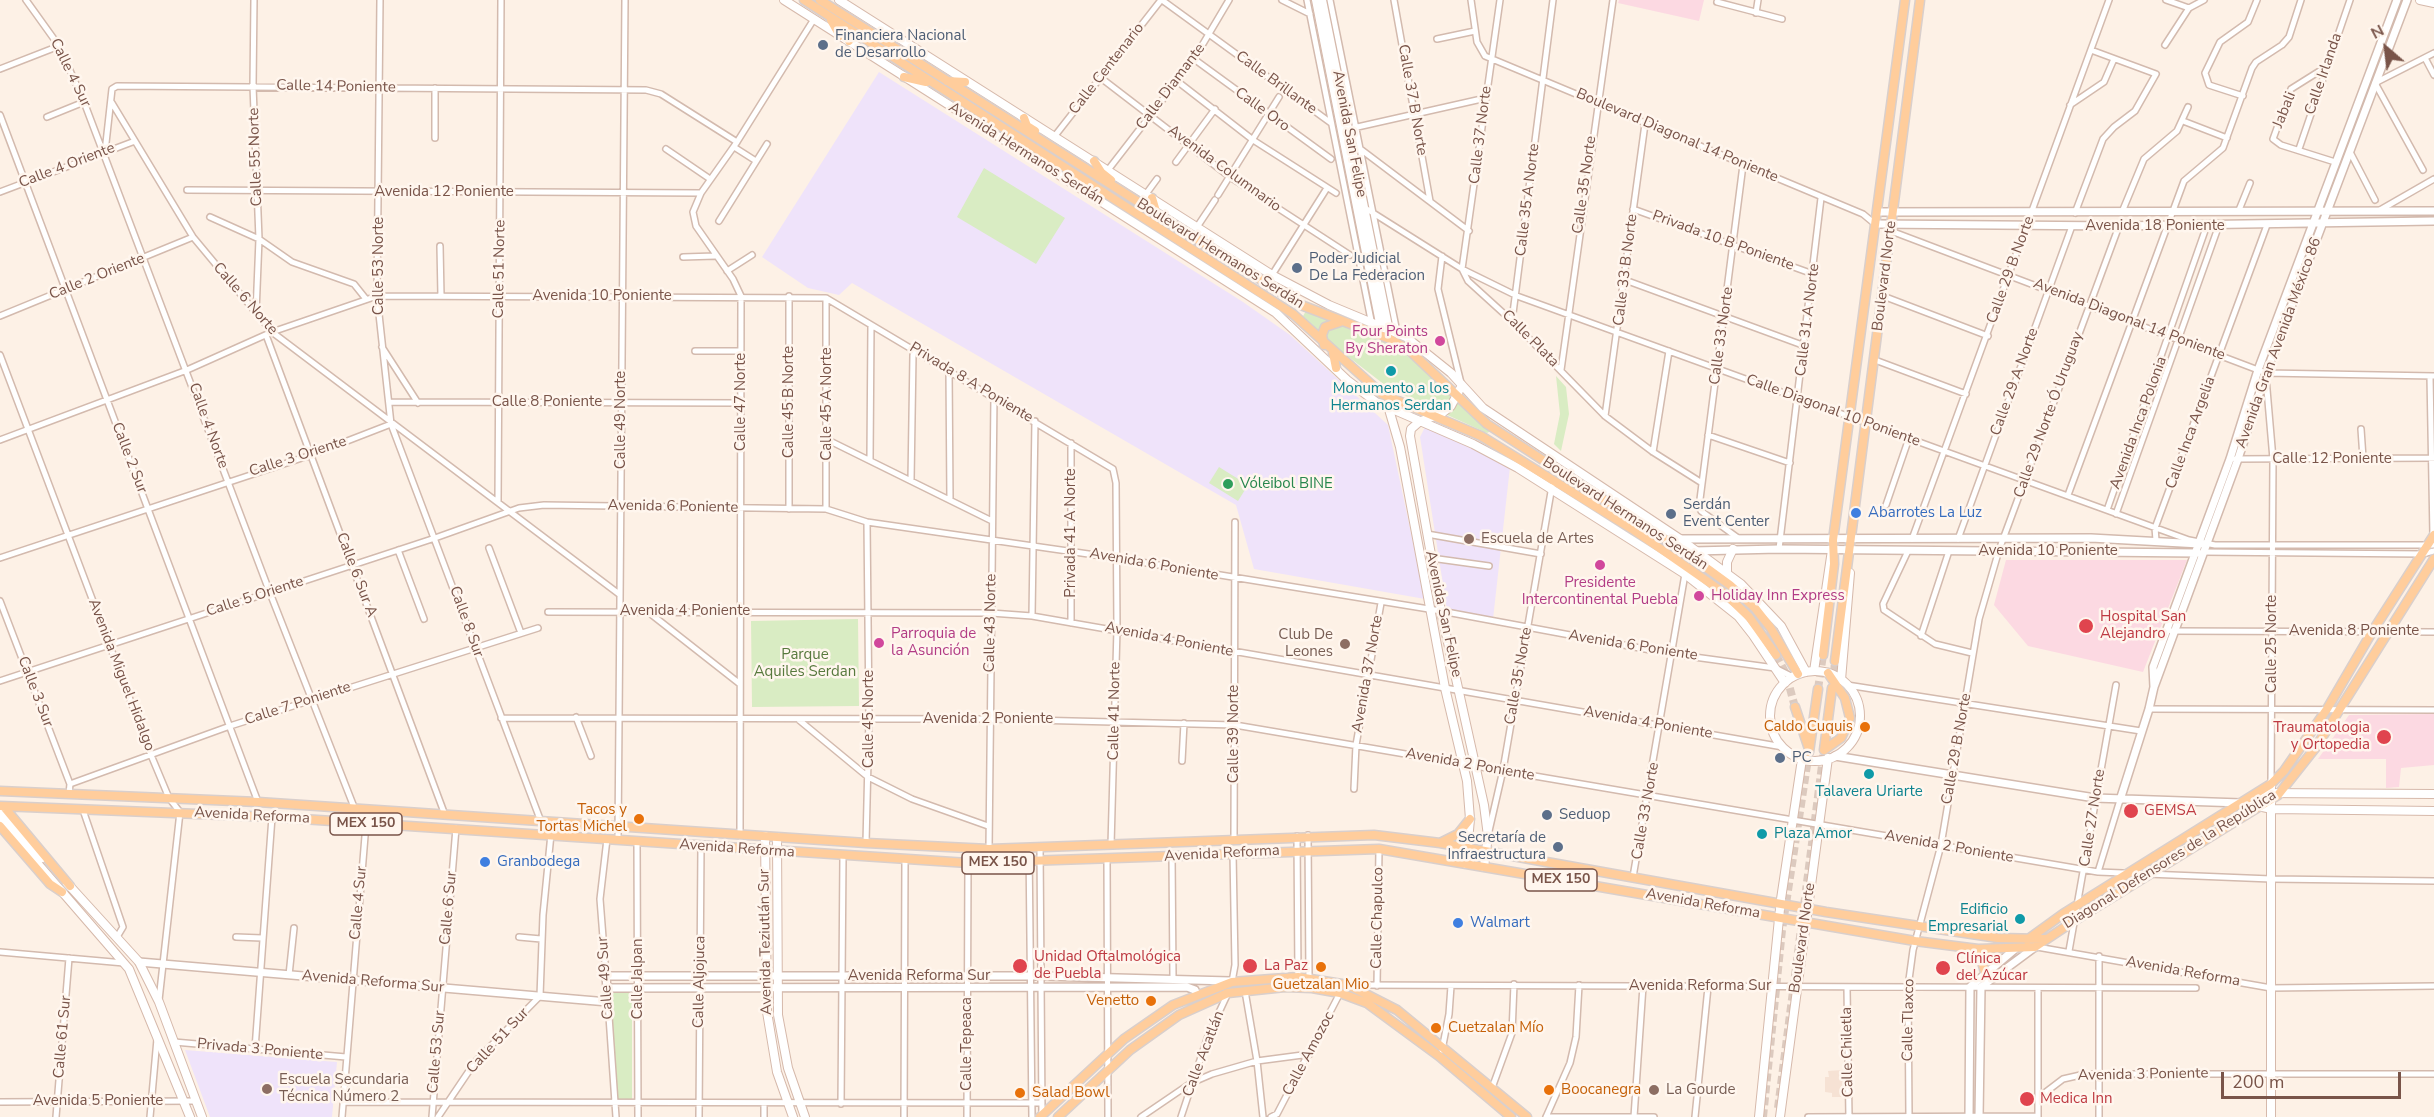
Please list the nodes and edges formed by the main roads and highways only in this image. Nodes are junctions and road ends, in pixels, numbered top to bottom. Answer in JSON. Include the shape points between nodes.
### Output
{"nodes":[{"id":1,"x":784,"y":0,"type":"edge"},
{"id":2,"x":804,"y":0,"type":"edge"},
{"id":3,"x":820,"y":0,"type":"edge"},
{"id":4,"x":1316,"y":0,"type":"edge"},
{"id":5,"x":1322,"y":0,"type":"edge"},
{"id":6,"x":1905,"y":0,"type":"edge"},
{"id":7,"x":1920,"y":0,"type":"edge"},
{"id":8,"x":2420,"y":0,"type":"edge"},
{"id":9,"x":835,"y":2,"type":"edge"},
{"id":10,"x":2434,"y":3,"type":"edge"},
{"id":11,"x":830,"y":16,"type":"junction"},
{"id":12,"x":840,"y":23,"type":"junction"},
{"id":13,"x":840,"y":36,"type":"junction"},
{"id":14,"x":849,"y":41,"type":"junction"},
{"id":15,"x":904,"y":76,"type":"junction"},
{"id":16,"x":946,"y":80,"type":"junction"},
{"id":17,"x":965,"y":82,"type":"junction"},
{"id":18,"x":934,"y":84,"type":"junction"},
{"id":19,"x":1024,"y":118,"type":"junction"},
{"id":20,"x":1348,"y":129,"type":"junction"},
{"id":21,"x":1051,"y":148,"type":"junction"},
{"id":22,"x":1094,"y":161,"type":"junction"},
{"id":23,"x":1118,"y":190,"type":"junction"},
{"id":24,"x":1149,"y":196,"type":"junction"},
{"id":25,"x":1156,"y":215,"type":"junction"},
{"id":26,"x":1343,"y":322,"type":"junction"},
{"id":27,"x":1381,"y":331,"type":"junction"},
{"id":28,"x":1324,"y":345,"type":"junction"},
{"id":29,"x":1333,"y":353,"type":"junction"},
{"id":30,"x":1336,"y":368,"type":"junction"},
{"id":31,"x":1461,"y":385,"type":"junction"},
{"id":32,"x":1382,"y":394,"type":"junction"},
{"id":33,"x":1458,"y":395,"type":"junction"},
{"id":34,"x":1390,"y":409,"type":"junction"},
{"id":35,"x":1434,"y":416,"type":"junction"},
{"id":36,"x":1419,"y":422,"type":"junction"},
{"id":37,"x":1522,"y":461,"type":"junction"},
{"id":38,"x":1539,"y":472,"type":"junction"},
{"id":39,"x":1527,"y":473,"type":"junction"},
{"id":40,"x":1417,"y":479,"type":"junction"},
{"id":41,"x":1406,"y":481,"type":"junction"},
{"id":42,"x":1553,"y":484,"type":"junction"},
{"id":43,"x":2431,"y":545,"type":"edge"},
{"id":44,"x":1732,"y":549,"type":"road end"},
{"id":45,"x":1832,"y":550,"type":"junction"},
{"id":46,"x":1850,"y":551,"type":"junction"},
{"id":47,"x":2434,"y":559,"type":"edge"},
{"id":48,"x":1672,"y":565,"type":"joint"},
{"id":49,"x":1686,"y":568,"type":"junction"},
{"id":50,"x":1727,"y":573,"type":"junction"},
{"id":51,"x":1776,"y":655,"type":"tunnel mouth"},
{"id":52,"x":1823,"y":655,"type":"tunnel mouth"},
{"id":53,"x":1835,"y":662,"type":"tunnel mouth"},
{"id":54,"x":1828,"y":673,"type":"junction"},
{"id":55,"x":1803,"y":674,"type":"junction"},
{"id":56,"x":1844,"y":682,"type":"junction"},
{"id":57,"x":1785,"y":683,"type":"junction"},
{"id":58,"x":1832,"y":688,"type":"tunnel mouth"},
{"id":59,"x":1818,"y":689,"type":"tunnel mouth"},
{"id":60,"x":1795,"y":706,"type":"tunnel mouth"},
{"id":61,"x":1832,"y":757,"type":"junction"},
{"id":62,"x":1802,"y":759,"type":"junction"},
{"id":63,"x":2271,"y":784,"type":"junction"},
{"id":64,"x":0,"y":791,"type":"edge"},
{"id":65,"x":2259,"y":793,"type":"junction"},
{"id":66,"x":2434,"y":794,"type":"edge"},
{"id":67,"x":2274,"y":796,"type":"junction"},
{"id":68,"x":2243,"y":803,"type":"junction"},
{"id":69,"x":2259,"y":807,"type":"junction"},
{"id":70,"x":1,"y":808,"type":"edge"},
{"id":71,"x":2272,"y":809,"type":"junction"},
{"id":72,"x":2434,"y":811,"type":"edge"},
{"id":73,"x":1470,"y":819,"type":"junction"},
{"id":74,"x":0,"y":820,"type":"edge"},
{"id":75,"x":0,"y":826,"type":"edge"},
{"id":76,"x":765,"y":836,"type":"junction"},
{"id":77,"x":777,"y":837,"type":"junction"},
{"id":78,"x":1440,"y":843,"type":"junction"},
{"id":79,"x":1467,"y":849,"type":"junction"},
{"id":80,"x":765,"y":851,"type":"junction"},
{"id":81,"x":777,"y":852,"type":"junction"},
{"id":82,"x":1486,"y":852,"type":"junction"},
{"id":83,"x":1466,"y":864,"type":"junction"},
{"id":84,"x":1484,"y":867,"type":"junction"},
{"id":85,"x":1587,"y":869,"type":"junction"},
{"id":86,"x":48,"y":870,"type":"junction"},
{"id":87,"x":1584,"y":884,"type":"junction"},
{"id":88,"x":70,"y":886,"type":"junction"},
{"id":89,"x":62,"y":892,"type":"junction"},
{"id":90,"x":1781,"y":905,"type":"junction"},
{"id":91,"x":1807,"y":909,"type":"junction"},
{"id":92,"x":1779,"y":917,"type":"junction"},
{"id":93,"x":1805,"y":921,"type":"junction"},
{"id":94,"x":2028,"y":939,"type":"junction"},
{"id":95,"x":2045,"y":939,"type":"junction"},
{"id":96,"x":2035,"y":947,"type":"joint"},
{"id":97,"x":1978,"y":949,"type":"junction"},
{"id":98,"x":2015,"y":949,"type":"junction"},
{"id":99,"x":1986,"y":972,"type":"road end"},
{"id":100,"x":1441,"y":1052,"type":"junction"},
{"id":101,"x":1041,"y":1116,"type":"edge"},
{"id":102,"x":190,"y":1117,"type":"edge"},
{"id":103,"x":202,"y":1117,"type":"edge"},
{"id":104,"x":793,"y":1117,"type":"edge"},
{"id":105,"x":806,"y":1117,"type":"edge"},
{"id":106,"x":1058,"y":1117,"type":"edge"},
{"id":107,"x":1511,"y":1117,"type":"edge"},
{"id":108,"x":1527,"y":1117,"type":"edge"},
{"id":109,"x":1759,"y":1117,"type":"edge"},
{"id":110,"x":1779,"y":1117,"type":"edge"},
{"id":111,"x":2271,"y":1117,"type":"edge"}],
"edges":[{"from":1,"to":13,"type":"main road","name":"Avenida Hermanos Serdán"},
{"from":2,"to":11,"type":"main road","name":"Boulevard Hermanos Serdán"},
{"from":3,"to":9,"type":"main road","name":"Boulevard Hermanos Serdán"},
{"from":4,"to":20,"type":"main road","name":"Avenida San Felipe"},
{"from":5,"to":20,"type":"main road","name":"Avenida San Felipe"},
{"from":6,"to":45,"type":"main road","name":"Boulevard Norte"},
{"from":7,"to":46,"type":"main road","name":"Boulevard Norte"},
{"from":8,"to":10,"type":"main road"},
{"from":9,"to":16,"type":"main road","name":"Boulevard Hermanos Serdán"},
{"from":9,"to":17,"type":"main road","name":"Avenida Hermanos Serdán"},
{"from":11,"to":12,"type":"main road","name":"Boulevard Hermanos Serdán"},
{"from":11,"to":13,"type":"main road"},
{"from":12,"to":14,"type":"main road"},
{"from":12,"to":18,"type":"main road","name":"Boulevard Hermanos Serdán"},
{"from":13,"to":14,"type":"main road","name":"Avenida Hermanos Serdán"},
{"from":14,"to":15,"type":"main road","name":"Avenida Hermanos Serdán"},
{"from":15,"to":18,"type":"main road"},
{"from":15,"to":30,"type":"main road","name":"Avenida Hermanos Serdán","via":[[1276,313]]},
{"from":16,"to":17,"type":"main road"},
{"from":16,"to":21,"type":"main road","name":"Boulevard Hermanos Serdán"},
{"from":17,"to":19,"type":"main road","name":"Avenida Hermanos Serdán"},
{"from":18,"to":28,"type":"main road","name":"Boulevard Hermanos Serdán","via":[[1293,314]]},
{"from":19,"to":21,"type":"main road","via":[[1027,126],[1047,140]]},
{"from":19,"to":22,"type":"main road","name":"Avenida Hermanos Serdán"},
{"from":20,"to":27,"type":"main road","name":"Avenida San Felipe","via":[[1364,207]]},
{"from":20,"to":27,"type":"main road","name":"Avenida San Felipe","via":[[1356,202]]},
{"from":21,"to":23,"type":"main road","name":"Boulevard Hermanos Serdán"},
{"from":22,"to":23,"type":"main road"},
{"from":22,"to":24,"type":"main road","name":"Avenida Hermanos Serdán"},
{"from":23,"to":25,"type":"main road","name":"Boulevard Hermanos Serdán"},
{"from":24,"to":25,"type":"main road"},
{"from":24,"to":27,"type":"main road","name":"Avenida Hermanos Serdán","via":[[1272,275]]},
{"from":25,"to":26,"type":"main road","name":"Boulevard Hermanos Serdán","via":[[1301,305]]},
{"from":26,"to":27,"type":"main road","name":"Boulevard Hermanos Serdán"},
{"from":26,"to":28,"type":"main road","via":[[1325,327]]},
{"from":27,"to":31,"type":"main road","name":"Avenida Hermanos Serdán","via":[[1397,332],[1441,363]]},
{"from":27,"to":33,"type":"main road","name":"Boulevard Hermanos Serdán","via":[[1409,350]]},
{"from":28,"to":29,"type":"main road","name":"Boulevard Hermanos Serdán"},
{"from":29,"to":30,"type":"main road"},
{"from":29,"to":32,"type":"main road","name":"Boulevard Hermanos Serdán"},
{"from":30,"to":34,"type":"main road","name":"Avenida Hermanos Serdán","via":[[1363,393]]},
{"from":31,"to":33,"type":"main road"},
{"from":31,"to":50,"type":"main road","name":"Avenida Hermanos Serdán","via":[[1483,408]]},
{"from":32,"to":34,"type":"main road","name":"Avenida San Felipe"},
{"from":32,"to":35,"type":"main road","name":"Boulevard Hermanos Serdán"},
{"from":33,"to":35,"type":"main road","via":[[1451,406]]},
{"from":33,"to":55,"type":"main road","name":"Boulevard Hermanos Serdán","via":[[1496,430],[1730,585],[1755,609]]},
{"from":34,"to":36,"type":"main road","name":"Avenida Hermanos Serdán"},
{"from":34,"to":41,"type":"main road","name":"Avenida San Felipe"},
{"from":35,"to":36,"type":"main road"},
{"from":35,"to":37,"type":"main road","name":"Boulevard Hermanos Serdán","via":[[1481,436]]},
{"from":36,"to":39,"type":"main road","name":"Avenida Hermanos Serdán","via":[[1473,444]]},
{"from":36,"to":40,"type":"main road","name":"Avenida San Felipe","via":[[1410,436]]},
{"from":37,"to":38,"type":"main road","name":"Boulevard Hermanos Serdán"},
{"from":37,"to":39,"type":"main road"},
{"from":38,"to":39,"type":"main road"},
{"from":38,"to":42,"type":"main road","name":"Boulevard Hermanos Serdán"},
{"from":39,"to":42,"type":"main road","name":"Avenida Hermanos Serdán"},
{"from":40,"to":41,"type":"main road"},
{"from":40,"to":82,"type":"main road","name":"Avenida San Felipe","via":[[1476,767],[1488,836]]},
{"from":41,"to":73,"type":"main road","name":"Avenida San Felipe","via":[[1463,764]]},
{"from":42,"to":48,"type":"main road","name":"Avenida Hermanos Serdán"},
{"from":42,"to":49,"type":"main road","name":"Boulevard Hermanos Serdán"},
{"from":43,"to":63,"type":"main road","name":"Diagonal Defensores de la República","via":[[2372,632],[2327,709]]},
{"from":44,"to":50,"type":"main road"},
{"from":45,"to":52,"type":"main road","name":"Boulevard Norte","via":[[1834,564]]},
{"from":45,"to":55,"type":"main road","name":"Boulevard Norte"},
{"from":46,"to":53,"type":"main road","name":"Boulevard Norte"},
{"from":46,"to":56,"type":"main road","name":"Boulevard Norte"},
{"from":47,"to":67,"type":"main road","name":"Diagonal Defensores de la República","via":[[2341,709],[2298,771]]},
{"from":48,"to":49,"type":"main road"},
{"from":49,"to":51,"type":"main road","name":"Boulevard Hermanos Serdán","via":[[1737,605]]},
{"from":49,"to":57,"type":"main road","via":[[1738,616]]},
{"from":50,"to":55,"type":"main road","name":"Avenida Hermanos Serdán","via":[[1767,609],[1793,647]]},
{"from":54,"to":55,"type":"main road"},
{"from":54,"to":56,"type":"main road"},
{"from":54,"to":58,"type":"main road","via":[[1845,698],[1850,718],[1841,738],[1824,750]]},
{"from":55,"to":57,"type":"main road"},
{"from":56,"to":61,"type":"main road","via":[[1855,696],[1859,724],[1850,742]]},
{"from":57,"to":62,"type":"main road","via":[[1777,692],[1770,715],[1773,732],[1783,747]]},
{"from":59,"to":60,"type":"main road","via":[[1810,751]]},
{"from":61,"to":62,"type":"main road"},
{"from":61,"to":91,"type":"main road","name":"Boulevard Norte"},
{"from":62,"to":90,"type":"main road","name":"Boulevard Norte"},
{"from":63,"to":65,"type":"main road","name":"Diagonal Defensores de la República"},
{"from":63,"to":67,"type":"main road","name":"Calle 25 Norte"},
{"from":64,"to":76,"type":"main road","name":"Avenida Reforma","number":"MEX 150","via":[[354,807]]},
{"from":65,"to":67,"type":"main road"},
{"from":65,"to":68,"type":"main road","name":"Diagonal Defensores de la República"},
{"from":66,"to":67,"type":"main road"},
{"from":67,"to":69,"type":"main road","name":"Diagonal Defensores de la República"},
{"from":67,"to":71,"type":"main road","name":"Calle 25 Norte"},
{"from":68,"to":69,"type":"main road"},
{"from":68,"to":94,"type":"main road","name":"Diagonal Defensores de la República"},
{"from":69,"to":71,"type":"main road"},
{"from":69,"to":95,"type":"main road","name":"Diagonal Defensores de la República"},
{"from":70,"to":80,"type":"main road","name":"Avenida Reforma","number":"MEX 150","via":[[272,817]]},
{"from":70,"to":86,"type":"main road"},
{"from":70,"to":88,"type":"main road"},
{"from":71,"to":72,"type":"main road"},
{"from":71,"to":111,"type":"main road","name":"Calle 25 Norte"},
{"from":73,"to":78,"type":"main road","via":[[1458,834]]},
{"from":73,"to":79,"type":"main road","name":"Avenida San Felipe"},
{"from":74,"to":86,"type":"main road"},
{"from":75,"to":89,"type":"main road","via":[[50,884]]},
{"from":76,"to":77,"type":"main road","name":"Avenida Reforma","number":"MEX 150"},
{"from":76,"to":80,"type":"main road","name":"Avenida Teziutlán Sur"},
{"from":77,"to":78,"type":"main road","name":"Avenida Reforma","number":"MEX 150","via":[[989,849],[1308,835],[1374,835]]},
{"from":77,"to":81,"type":"main road","name":"Avenida Teziutlán Sur"},
{"from":78,"to":79,"type":"main road","name":"Avenida Reforma","number":"MEX 150"},
{"from":79,"to":82,"type":"main road","name":"Avenida Reforma","number":"MEX 150"},
{"from":79,"to":83,"type":"main road","name":"Avenida San Felipe"},
{"from":80,"to":81,"type":"main road","name":"Avenida Reforma","number":"MEX 150"},
{"from":80,"to":104,"type":"main road","name":"Avenida Teziutlán Sur","via":[[765,988],[771,1045]]},
{"from":81,"to":83,"type":"main road","name":"Avenida Reforma","number":"MEX 150","via":[[968,863],[1379,849]]},
{"from":81,"to":105,"type":"main road","name":"Avenida Teziutlán Sur","via":[[776,988],[781,1040]]},
{"from":82,"to":84,"type":"main road","name":"Avenida San Felipe"},
{"from":82,"to":85,"type":"main road","name":"Avenida Reforma","number":"MEX 150"},
{"from":83,"to":84,"type":"main road","name":"Avenida Reforma","number":"MEX 150"},
{"from":84,"to":87,"type":"main road","name":"Avenida Reforma","number":"MEX 150"},
{"from":85,"to":87,"type":"main road"},
{"from":85,"to":90,"type":"main road","name":"Avenida Reforma","number":"MEX 150"},
{"from":86,"to":88,"type":"main road"},
{"from":86,"to":89,"type":"main road"},
{"from":87,"to":92,"type":"main road","name":"Avenida Reforma","number":"MEX 150"},
{"from":88,"to":103,"type":"main road","via":[[140,962]]},
{"from":89,"to":102,"type":"main road","via":[[134,977]]},
{"from":90,"to":91,"type":"main road","name":"Avenida Reforma","number":"MEX 150"},
{"from":90,"to":92,"type":"main road","name":"Boulevard Norte"},
{"from":91,"to":93,"type":"main road","name":"Boulevard Norte"},
{"from":91,"to":94,"type":"main road","name":"Avenida Reforma","number":"MEX 150"},
{"from":92,"to":93,"type":"main road","name":"Avenida Reforma","number":"MEX 150"},
{"from":92,"to":109,"type":"main road","name":"Boulevard Norte"},
{"from":93,"to":97,"type":"main road","name":"Avenida Reforma","number":"MEX 150"},
{"from":93,"to":110,"type":"main road","name":"Boulevard Norte"},
{"from":94,"to":95,"type":"main road","name":"Avenida Reforma","number":"MEX 150"},
{"from":94,"to":98,"type":"main road","name":"Diagonal Defensores de la República"},
{"from":95,"to":96,"type":"main road","name":"Diagonal Defensores de la República"},
{"from":96,"to":98,"type":"main road","name":"Avenida Reforma","number":"MEX 150"},
{"from":97,"to":98,"type":"main road","name":"Avenida Reforma","number":"MEX 150"},
{"from":97,"to":99,"type":"main road"},
{"from":100,"to":101,"type":"main road","via":[[1398,1010],[1348,985],[1298,976],[1232,982],[1150,1020]]},
{"from":100,"to":106,"type":"main road","via":[[1367,1003],[1340,993],[1312,988],[1245,990],[1228,993],[1156,1030]]},
{"from":100,"to":107,"type":"main road"},
{"from":100,"to":108,"type":"main road"}]}
